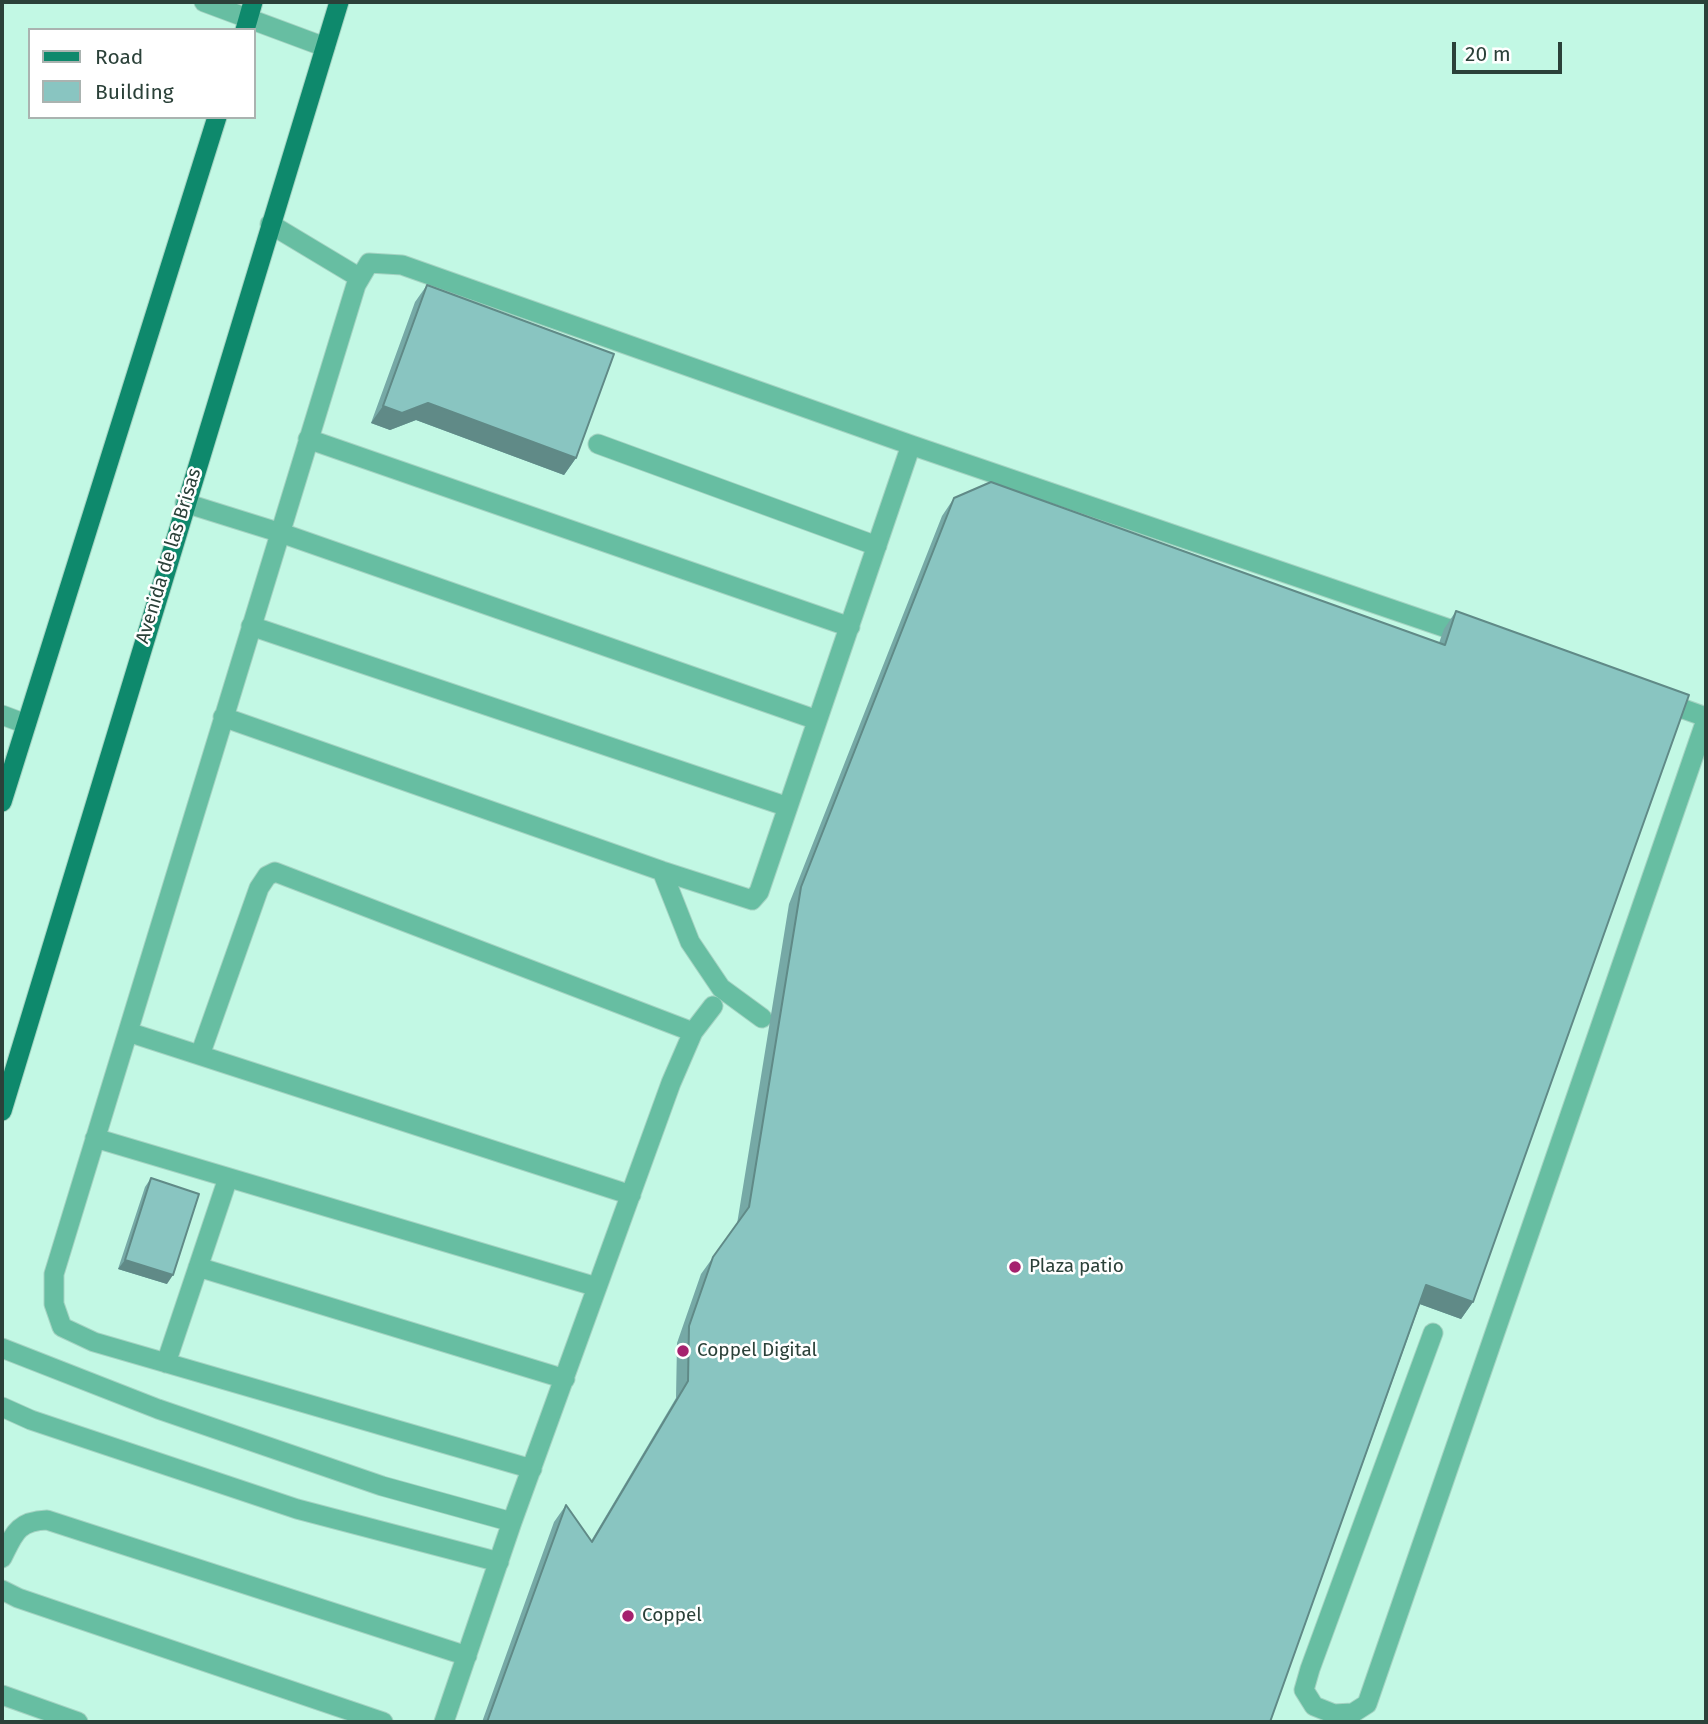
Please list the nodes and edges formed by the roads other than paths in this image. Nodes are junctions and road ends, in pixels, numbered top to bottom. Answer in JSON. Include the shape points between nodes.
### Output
{"nodes":[{"id":1,"x":204,"y":2,"type":"edge"},
{"id":2,"x":339,"y":2,"type":"edge"},
{"id":3,"x":249,"y":17,"type":"edge"},
{"id":4,"x":325,"y":47,"type":"junction"},
{"id":5,"x":216,"y":119,"type":"edge"},
{"id":6,"x":270,"y":224,"type":"junction"},
{"id":7,"x":360,"y":278,"type":"junction"},
{"id":8,"x":309,"y":439,"type":"junction"},
{"id":9,"x":598,"y":444,"type":"dead end"},
{"id":10,"x":911,"y":445,"type":"junction"},
{"id":11,"x":185,"y":503,"type":"junction"},
{"id":12,"x":281,"y":533,"type":"junction"},
{"id":13,"x":877,"y":546,"type":"junction"},
{"id":14,"x":251,"y":626,"type":"junction"},
{"id":15,"x":850,"y":627,"type":"junction"},
{"id":16,"x":1485,"y":641,"type":"edge"},
{"id":17,"x":1641,"y":694,"type":"edge"},
{"id":18,"x":2,"y":715,"type":"edge"},
{"id":19,"x":223,"y":717,"type":"junction"},
{"id":20,"x":1706,"y":718,"type":"edge"},
{"id":21,"x":817,"y":720,"type":"junction"},
{"id":22,"x":26,"y":724,"type":"junction"},
{"id":23,"x":2,"y":802,"type":"edge"},
{"id":24,"x":788,"y":807,"type":"junction"},
{"id":25,"x":662,"y":871,"type":"junction"},
{"id":26,"x":713,"y":1006,"type":"dead end"},
{"id":27,"x":762,"y":1018,"type":"dead end"},
{"id":28,"x":128,"y":1032,"type":"junction"},
{"id":29,"x":693,"y":1032,"type":"junction"},
{"id":30,"x":200,"y":1055,"type":"junction"},
{"id":31,"x":2,"y":1111,"type":"edge"},
{"id":32,"x":95,"y":1138,"type":"junction"},
{"id":33,"x":228,"y":1178,"type":"junction"},
{"id":34,"x":631,"y":1195,"type":"junction"},
{"id":35,"x":198,"y":1266,"type":"junction"},
{"id":36,"x":597,"y":1287,"type":"junction"},
{"id":37,"x":1433,"y":1333,"type":"dead end"},
{"id":38,"x":2,"y":1348,"type":"edge"},
{"id":39,"x":166,"y":1363,"type":"junction"},
{"id":40,"x":565,"y":1378,"type":"junction"},
{"id":41,"x":2,"y":1407,"type":"edge"},
{"id":42,"x":532,"y":1469,"type":"junction"},
{"id":43,"x":512,"y":1522,"type":"junction"},
{"id":44,"x":2,"y":1558,"type":"edge"},
{"id":45,"x":499,"y":1562,"type":"junction"},
{"id":46,"x":2,"y":1590,"type":"edge"},
{"id":47,"x":467,"y":1656,"type":"junction"},
{"id":48,"x":2,"y":1695,"type":"edge"},
{"id":49,"x":78,"y":1722,"type":"edge"},
{"id":50,"x":383,"y":1722,"type":"edge"},
{"id":51,"x":444,"y":1722,"type":"edge"}],
"edges":[{"from":1,"to":3,"type":"street"},
{"from":2,"to":4,"type":"main road","name":"Avenida de las Brisas"},
{"from":3,"to":4,"type":"street"},
{"from":4,"to":6,"type":"main road","name":"Avenida de las Brisas"},
{"from":5,"to":22,"type":"main road"},
{"from":6,"to":7,"type":"street"},
{"from":6,"to":11,"type":"main road","name":"Avenida de las Brisas"},
{"from":7,"to":8,"type":"street"},
{"from":7,"to":10,"type":"street","via":[[369,263],[402,265]]},
{"from":8,"to":12,"type":"street"},
{"from":8,"to":15,"type":"street"},
{"from":9,"to":13,"type":"street"},
{"from":10,"to":13,"type":"street"},
{"from":10,"to":16,"type":"street"},
{"from":11,"to":12,"type":"street"},
{"from":11,"to":31,"type":"main road","name":"Avenida de las Brisas"},
{"from":12,"to":14,"type":"street"},
{"from":12,"to":21,"type":"street"},
{"from":13,"to":15,"type":"street"},
{"from":14,"to":19,"type":"street"},
{"from":14,"to":24,"type":"street"},
{"from":15,"to":21,"type":"street"},
{"from":17,"to":20,"type":"street"},
{"from":18,"to":22,"type":"street"},
{"from":19,"to":25,"type":"street"},
{"from":19,"to":28,"type":"street"},
{"from":20,"to":37,"type":"street","via":[[1367,1704],[1353,1713],[1334,1714],[1314,1706],[1304,1690]]},
{"from":21,"to":24,"type":"street"},
{"from":22,"to":23,"type":"main road"},
{"from":24,"to":25,"type":"street","via":[[759,892],[752,900]]},
{"from":25,"to":27,"type":"street","via":[[690,943],[721,989]]},
{"from":26,"to":29,"type":"street"},
{"from":28,"to":30,"type":"street"},
{"from":28,"to":32,"type":"street"},
{"from":29,"to":30,"type":"street","via":[[275,873],[259,888]]},
{"from":29,"to":34,"type":"street"},
{"from":30,"to":34,"type":"street"},
{"from":32,"to":33,"type":"street"},
{"from":32,"to":39,"type":"street","via":[[54,1274],[54,1304],[62,1327],[94,1342]]},
{"from":33,"to":35,"type":"street"},
{"from":33,"to":36,"type":"street"},
{"from":34,"to":36,"type":"street"},
{"from":35,"to":39,"type":"street"},
{"from":35,"to":40,"type":"street"},
{"from":36,"to":40,"type":"street"},
{"from":38,"to":43,"type":"street","via":[[158,1409],[382,1486]]},
{"from":39,"to":42,"type":"street"},
{"from":40,"to":42,"type":"street"},
{"from":41,"to":45,"type":"street","via":[[298,1509]]},
{"from":42,"to":43,"type":"street"},
{"from":43,"to":45,"type":"street"},
{"from":44,"to":47,"type":"street","via":[[20,1526],[47,1520]]},
{"from":45,"to":47,"type":"street"},
{"from":46,"to":50,"type":"street"},
{"from":47,"to":51,"type":"street"},
{"from":48,"to":49,"type":"street"}]}
